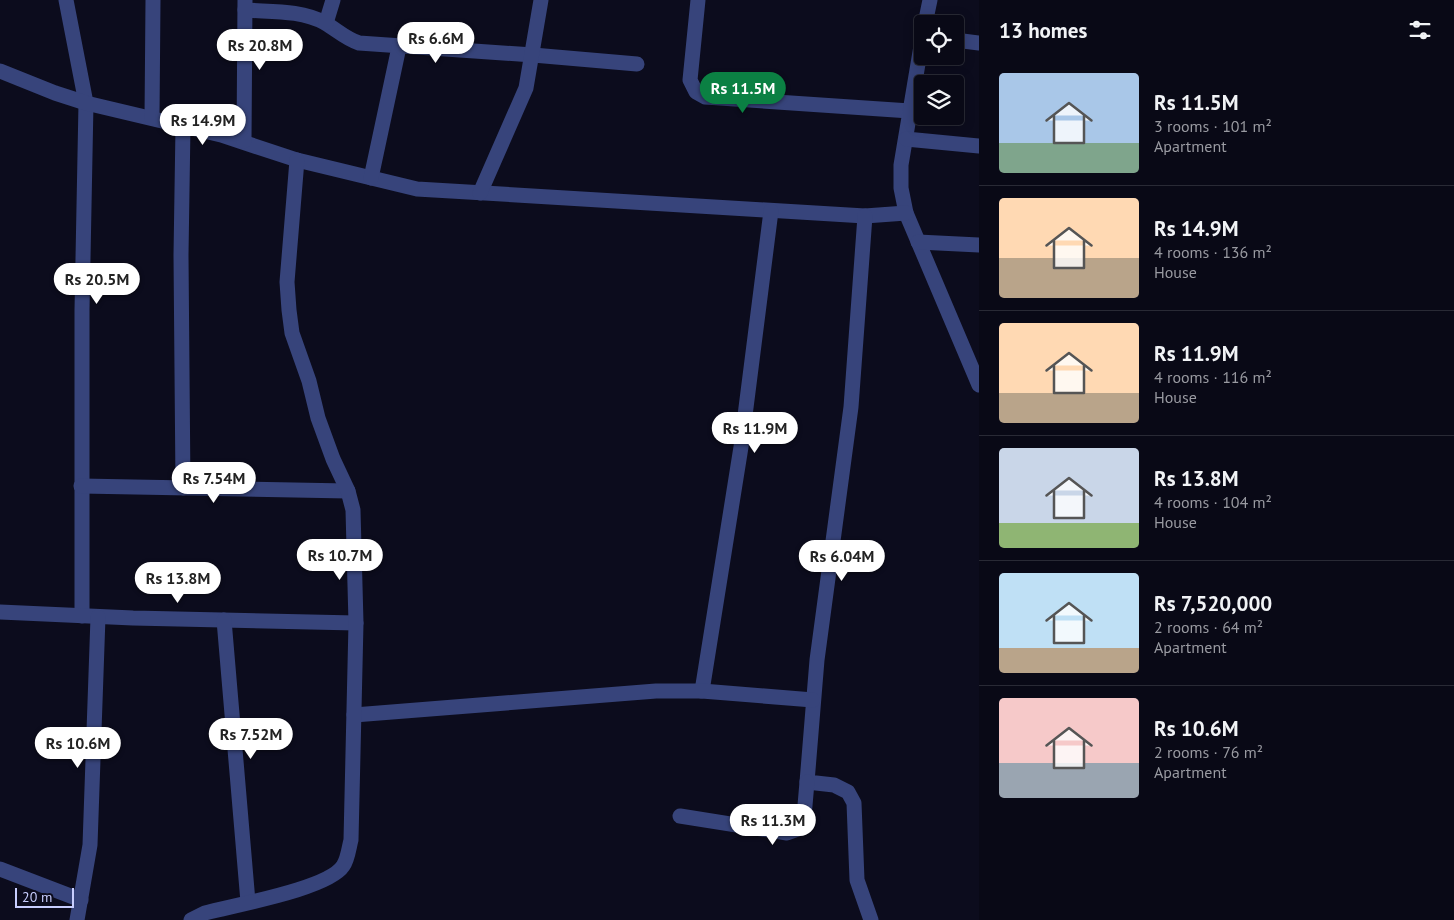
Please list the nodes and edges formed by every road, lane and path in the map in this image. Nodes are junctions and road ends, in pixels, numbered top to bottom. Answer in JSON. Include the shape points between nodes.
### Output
{"nodes":[{"id":1,"x":66,"y":0,"type":"edge"},
{"id":2,"x":153,"y":0,"type":"edge"},
{"id":3,"x":333,"y":0,"type":"edge"},
{"id":4,"x":541,"y":0,"type":"edge"},
{"id":5,"x":698,"y":0,"type":"edge"},
{"id":6,"x":925,"y":1,"type":"edge"},
{"id":7,"x":245,"y":5,"type":"edge"},
{"id":8,"x":926,"y":15,"type":"edge"},
{"id":9,"x":326,"y":23,"type":"junction"},
{"id":10,"x":964,"y":41,"type":"edge"},
{"id":11,"x":979,"y":43,"type":"edge"},
{"id":12,"x":399,"y":47,"type":"junction"},
{"id":13,"x":532,"y":54,"type":"junction"},
{"id":14,"x":637,"y":64,"type":"dead end"},
{"id":15,"x":918,"y":65,"type":"edge"},
{"id":16,"x":0,"y":71,"type":"edge"},
{"id":17,"x":86,"y":103,"type":"junction"},
{"id":18,"x":910,"y":111,"type":"junction"},
{"id":19,"x":152,"y":118,"type":"junction"},
{"id":20,"x":183,"y":126,"type":"junction"},
{"id":21,"x":906,"y":138,"type":"junction"},
{"id":22,"x":244,"y":141,"type":"junction"},
{"id":23,"x":979,"y":146,"type":"edge"},
{"id":24,"x":296,"y":160,"type":"junction"},
{"id":25,"x":371,"y":178,"type":"junction"},
{"id":26,"x":480,"y":193,"type":"junction"},
{"id":27,"x":771,"y":210,"type":"junction"},
{"id":28,"x":906,"y":213,"type":"junction"},
{"id":29,"x":865,"y":216,"type":"junction"},
{"id":30,"x":918,"y":242,"type":"junction"},
{"id":31,"x":979,"y":245,"type":"edge"},
{"id":32,"x":979,"y":386,"type":"edge"},
{"id":33,"x":81,"y":486,"type":"junction"},
{"id":34,"x":183,"y":488,"type":"junction"},
{"id":35,"x":348,"y":492,"type":"junction"},
{"id":36,"x":0,"y":612,"type":"edge"},
{"id":37,"x":82,"y":616,"type":"junction"},
{"id":38,"x":98,"y":617,"type":"junction"},
{"id":39,"x":224,"y":620,"type":"junction"},
{"id":40,"x":356,"y":622,"type":"junction"},
{"id":41,"x":702,"y":691,"type":"junction"},
{"id":42,"x":813,"y":700,"type":"junction"},
{"id":43,"x":354,"y":715,"type":"junction"},
{"id":44,"x":807,"y":782,"type":"junction"},
{"id":45,"x":680,"y":816,"type":"dead end"},
{"id":46,"x":0,"y":869,"type":"edge"},
{"id":47,"x":81,"y":900,"type":"junction"},
{"id":48,"x":248,"y":902,"type":"junction"},
{"id":49,"x":78,"y":920,"type":"edge"},
{"id":50,"x":191,"y":920,"type":"edge"},
{"id":51,"x":871,"y":920,"type":"edge"}],
"edges":[{"from":1,"to":17,"type":"street"},
{"from":2,"to":19,"type":"street"},
{"from":3,"to":9,"type":"street"},
{"from":4,"to":13,"type":"street"},
{"from":5,"to":18,"type":"street","via":[[690,80],[696,92],[705,97]]},
{"from":6,"to":8,"type":"street"},
{"from":7,"to":9,"type":"street","via":[[309,16]]},
{"from":7,"to":22,"type":"street"},
{"from":9,"to":12,"type":"street","via":[[358,44]]},
{"from":10,"to":11,"type":"street"},
{"from":12,"to":13,"type":"street"},
{"from":12,"to":25,"type":"street"},
{"from":13,"to":14,"type":"street"},
{"from":13,"to":26,"type":"street","via":[[526,88]]},
{"from":15,"to":18,"type":"street"},
{"from":16,"to":17,"type":"street"},
{"from":17,"to":19,"type":"street"},
{"from":17,"to":33,"type":"street"},
{"from":18,"to":21,"type":"street"},
{"from":19,"to":20,"type":"street"},
{"from":20,"to":22,"type":"street"},
{"from":20,"to":34,"type":"street"},
{"from":21,"to":23,"type":"street"},
{"from":21,"to":28,"type":"street","via":[[901,165]]},
{"from":22,"to":24,"type":"street"},
{"from":24,"to":25,"type":"street"},
{"from":24,"to":35,"type":"street","via":[[287,282],[291,325],[318,418]]},
{"from":25,"to":26,"type":"street","via":[[417,189]]},
{"from":26,"to":27,"type":"street"},
{"from":27,"to":29,"type":"street"},
{"from":27,"to":41,"type":"street","via":[[741,447]]},
{"from":28,"to":29,"type":"street"},
{"from":28,"to":30,"type":"street"},
{"from":29,"to":42,"type":"street","via":[[851,407]]},
{"from":30,"to":31,"type":"street"},
{"from":30,"to":32,"type":"street"},
{"from":33,"to":34,"type":"street"},
{"from":33,"to":37,"type":"street"},
{"from":34,"to":35,"type":"street"},
{"from":35,"to":40,"type":"street","via":[[353,510]]},
{"from":36,"to":37,"type":"street"},
{"from":37,"to":38,"type":"street"},
{"from":38,"to":39,"type":"street"},
{"from":38,"to":47,"type":"street","via":[[90,845]]},
{"from":39,"to":40,"type":"street"},
{"from":39,"to":48,"type":"street"},
{"from":40,"to":43,"type":"street"},
{"from":41,"to":42,"type":"street"},
{"from":41,"to":43,"type":"street","via":[[656,691]]},
{"from":42,"to":44,"type":"street"},
{"from":43,"to":48,"type":"street","via":[[351,840],[344,866],[330,878]]},
{"from":44,"to":45,"type":"street","via":[[804,817],[798,828],[787,833]]},
{"from":44,"to":51,"type":"street","via":[[834,785],[848,792],[854,803],[857,880]]},
{"from":46,"to":47,"type":"street"},
{"from":47,"to":49,"type":"street"},
{"from":48,"to":50,"type":"street","via":[[205,912]]}]}
